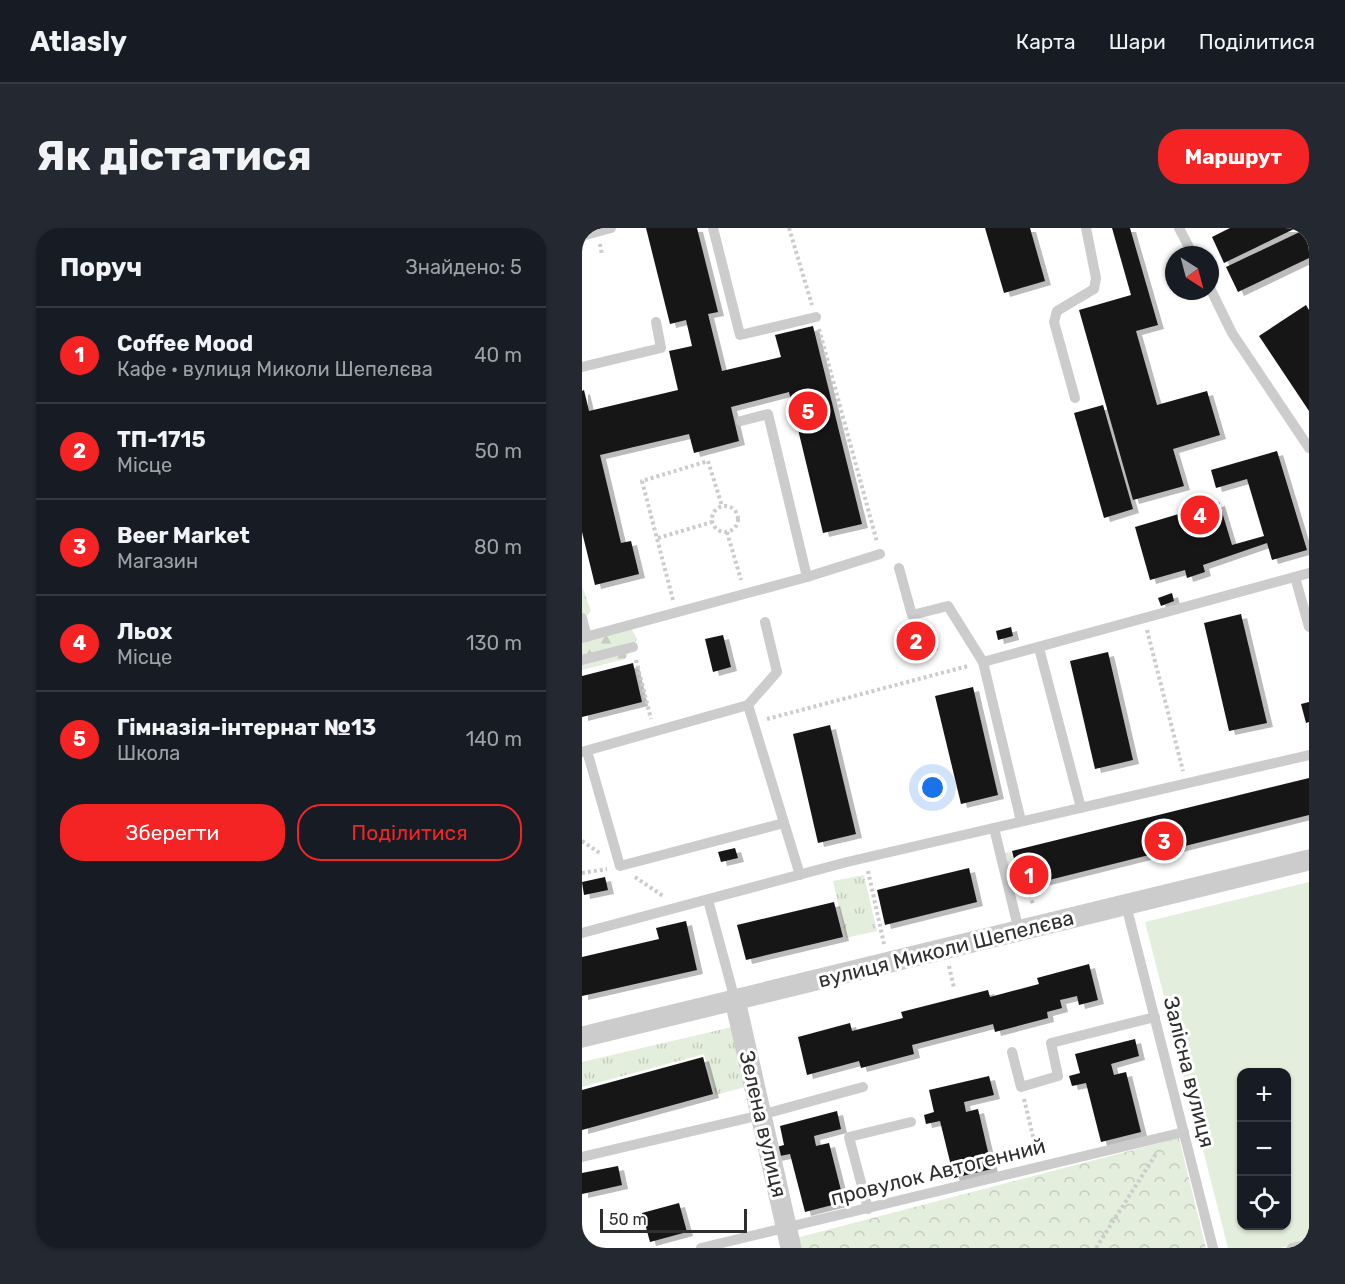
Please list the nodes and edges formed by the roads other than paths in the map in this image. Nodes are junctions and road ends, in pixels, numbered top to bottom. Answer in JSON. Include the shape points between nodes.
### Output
{"nodes":[{"id":1,"x":610,"y":228,"type":"edge"},
{"id":2,"x":713,"y":228,"type":"edge"},
{"id":3,"x":1086,"y":228,"type":"edge"},
{"id":4,"x":1180,"y":228,"type":"edge"},
{"id":5,"x":582,"y":236,"type":"edge"},
{"id":6,"x":1189,"y":246,"type":"edge"},
{"id":7,"x":1216,"y":300,"type":"edge"},
{"id":8,"x":816,"y":317,"type":"road end"},
{"id":9,"x":656,"y":322,"type":"dead end"},
{"id":10,"x":582,"y":367,"type":"edge"},
{"id":11,"x":1075,"y":398,"type":"dead end"},
{"id":12,"x":741,"y":421,"type":"dead end"},
{"id":13,"x":1309,"y":448,"type":"edge"},
{"id":14,"x":880,"y":554,"type":"road end"},
{"id":15,"x":899,"y":568,"type":"dead end"},
{"id":16,"x":1309,"y":573,"type":"edge"},
{"id":17,"x":807,"y":577,"type":"junction"},
{"id":18,"x":1295,"y":577,"type":"junction"},
{"id":19,"x":582,"y":618,"type":"edge"},
{"id":20,"x":765,"y":622,"type":"dead end"},
{"id":21,"x":1309,"y":627,"type":"edge"},
{"id":22,"x":585,"y":637,"type":"edge"},
{"id":23,"x":633,"y":647,"type":"road end"},
{"id":24,"x":1039,"y":648,"type":"junction"},
{"id":25,"x":582,"y":660,"type":"edge"},
{"id":26,"x":983,"y":662,"type":"junction"},
{"id":27,"x":748,"y":705,"type":"junction"},
{"id":28,"x":585,"y":752,"type":"edge"},
{"id":29,"x":1309,"y":755,"type":"edge"},
{"id":30,"x":1081,"y":808,"type":"junction"},
{"id":31,"x":1021,"y":821,"type":"junction"},
{"id":32,"x":784,"y":823,"type":"junction"},
{"id":33,"x":994,"y":828,"type":"junction"},
{"id":34,"x":1309,"y":860,"type":"edge"},
{"id":35,"x":800,"y":875,"type":"junction"},
{"id":36,"x":708,"y":900,"type":"junction"},
{"id":37,"x":1126,"y":905,"type":"junction"},
{"id":38,"x":1019,"y":931,"type":"junction"},
{"id":39,"x":582,"y":933,"type":"edge"},
{"id":40,"x":735,"y":1000,"type":"junction"},
{"id":41,"x":1155,"y":1017,"type":"junction"},
{"id":42,"x":582,"y":1037,"type":"edge"},
{"id":43,"x":1012,"y":1052,"type":"dead end"},
{"id":44,"x":863,"y":1087,"type":"dead end"},
{"id":45,"x":761,"y":1115,"type":"junction"},
{"id":46,"x":911,"y":1122,"type":"dead end"},
{"id":47,"x":1184,"y":1132,"type":"junction"},
{"id":48,"x":582,"y":1157,"type":"edge"},
{"id":49,"x":868,"y":1209,"type":"junction"},
{"id":50,"x":789,"y":1238,"type":"edge"},
{"id":51,"x":1309,"y":1244,"type":"edge"},
{"id":52,"x":701,"y":1248,"type":"edge"},
{"id":53,"x":1213,"y":1248,"type":"edge"},
{"id":54,"x":1292,"y":1248,"type":"edge"}],
"edges":[{"from":1,"to":5,"type":"lane"},
{"from":2,"to":8,"type":"lane","via":[[740,335]]},
{"from":3,"to":11,"type":"lane","via":[[1096,278],[1094,289],[1057,311],[1054,322]]},
{"from":4,"to":6,"type":"lane"},
{"from":7,"to":13,"type":"lane","via":[[1232,333]]},
{"from":9,"to":10,"type":"lane","via":[[662,348]]},
{"from":12,"to":17,"type":"lane","via":[[768,414]]},
{"from":14,"to":17,"type":"lane"},
{"from":15,"to":26,"type":"lane","via":[[912,615],[948,606]]},
{"from":16,"to":18,"type":"lane"},
{"from":17,"to":22,"type":"lane"},
{"from":18,"to":21,"type":"lane"},
{"from":18,"to":24,"type":"lane"},
{"from":19,"to":22,"type":"lane"},
{"from":20,"to":27,"type":"lane","via":[[777,672]]},
{"from":23,"to":25,"type":"lane"},
{"from":24,"to":26,"type":"lane"},
{"from":24,"to":30,"type":"lane"},
{"from":26,"to":31,"type":"lane"},
{"from":27,"to":28,"type":"lane"},
{"from":27,"to":32,"type":"lane"},
{"from":28,"to":32,"type":"lane","via":[[620,867]]},
{"from":29,"to":30,"type":"lane"},
{"from":30,"to":31,"type":"lane"},
{"from":31,"to":33,"type":"lane"},
{"from":32,"to":35,"type":"lane"},
{"from":33,"to":35,"type":"lane"},
{"from":33,"to":38,"type":"lane"},
{"from":34,"to":37,"type":"street","name":"вулиця Миколи Шепелєва"},
{"from":35,"to":36,"type":"lane"},
{"from":36,"to":39,"type":"lane"},
{"from":36,"to":40,"type":"lane"},
{"from":37,"to":38,"type":"street","name":"вулиця Миколи Шепелєва"},
{"from":37,"to":41,"type":"lane","name":"Залісна вулиця"},
{"from":38,"to":40,"type":"street","name":"вулиця Миколи Шепелєва"},
{"from":40,"to":42,"type":"street","name":"вулиця Миколи Шепелєва"},
{"from":40,"to":45,"type":"street","name":"Зелена вулиця"},
{"from":41,"to":43,"type":"lane","via":[[1051,1043],[1058,1076],[1021,1087]]},
{"from":41,"to":47,"type":"lane","name":"Залісна вулиця"},
{"from":44,"to":45,"type":"lane"},
{"from":45,"to":48,"type":"lane"},
{"from":45,"to":50,"type":"street","name":"Зелена вулиця"},
{"from":46,"to":49,"type":"lane","via":[[849,1137]]},
{"from":47,"to":49,"type":"lane","name":"провулок Автогенний"},
{"from":47,"to":53,"type":"lane","name":"Залісна вулиця"},
{"from":49,"to":50,"type":"lane","name":"провулок Автогенний"},
{"from":50,"to":52,"type":"lane","name":"провулок Автогенний"},
{"from":51,"to":54,"type":"lane"}]}
